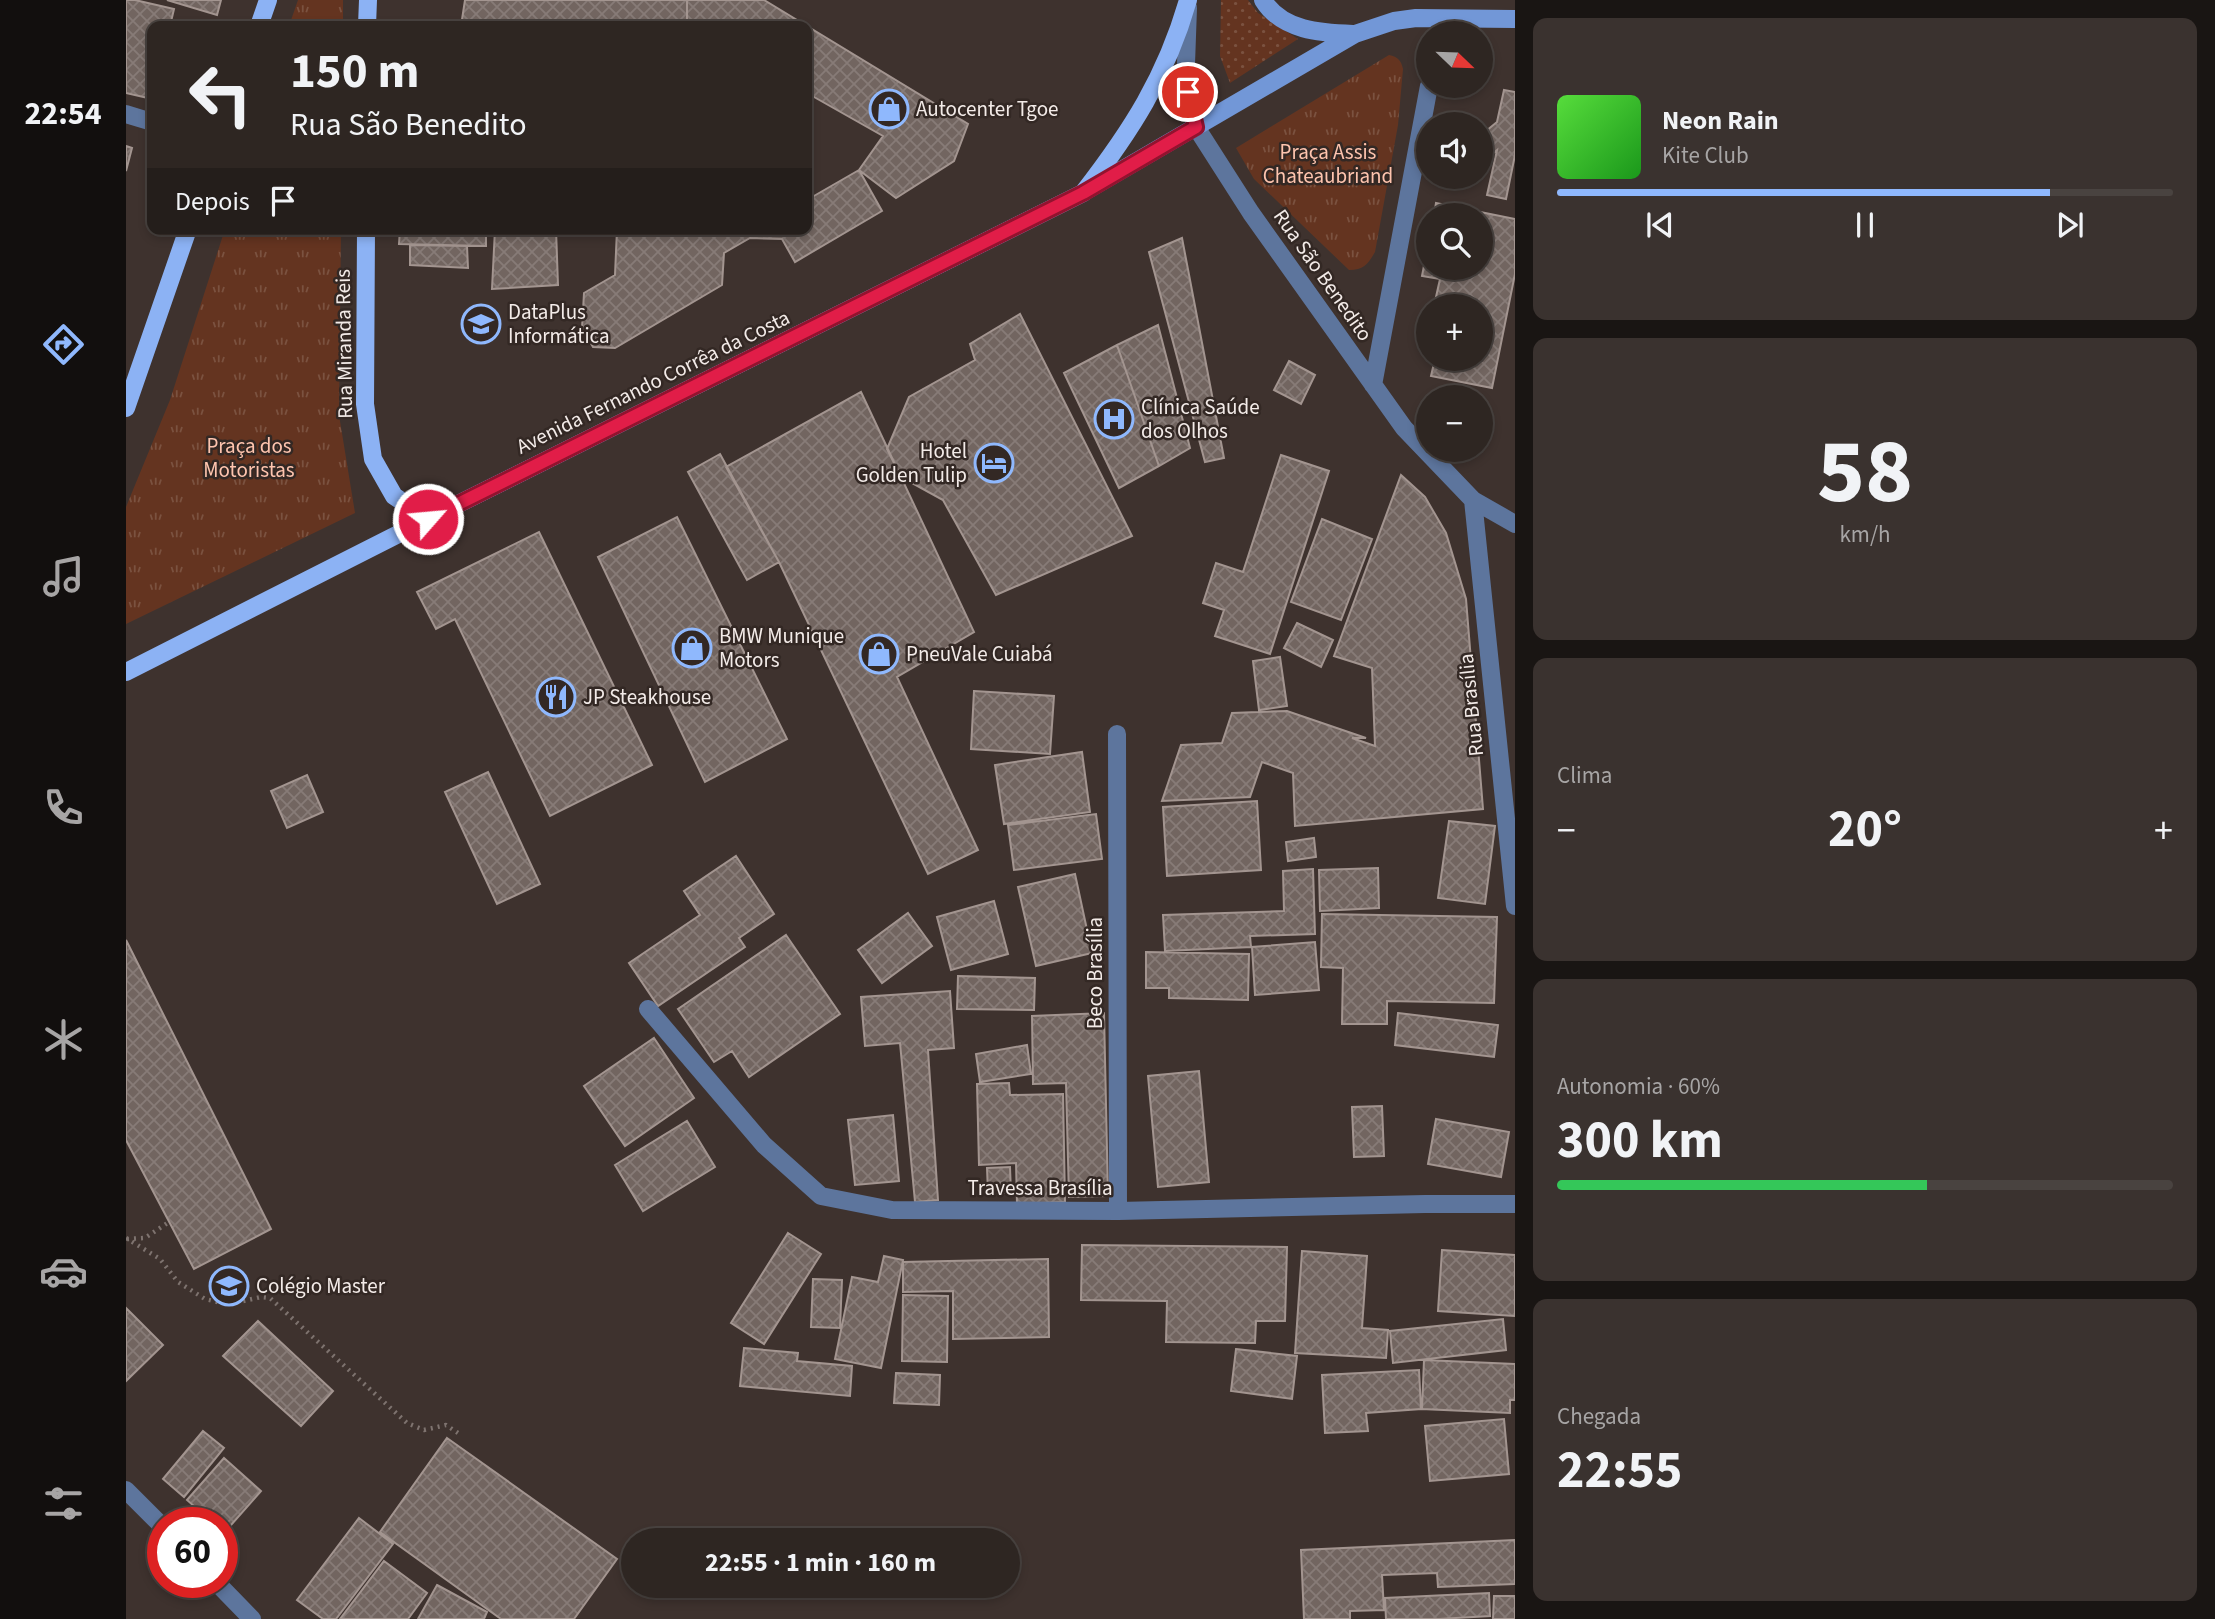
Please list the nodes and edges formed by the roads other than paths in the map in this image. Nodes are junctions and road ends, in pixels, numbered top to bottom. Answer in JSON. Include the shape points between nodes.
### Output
{"nodes":[{"id":1,"x":268,"y":0,"type":"edge"},
{"id":2,"x":368,"y":0,"type":"edge"},
{"id":3,"x":1263,"y":0,"type":"edge"},
{"id":4,"x":1188,"y":1,"type":"edge"},
{"id":5,"x":1515,"y":19,"type":"edge"},
{"id":6,"x":261,"y":21,"type":"edge"},
{"id":7,"x":368,"y":21,"type":"edge"},
{"id":8,"x":1490,"y":21,"type":"edge"},
{"id":9,"x":1416,"y":23,"type":"edge"},
{"id":10,"x":1355,"y":34,"type":"junction"},
{"id":11,"x":1427,"y":98,"type":"edge"},
{"id":12,"x":126,"y":114,"type":"edge"},
{"id":13,"x":147,"y":120,"type":"edge"},
{"id":14,"x":1196,"y":127,"type":"junction"},
{"id":15,"x":1083,"y":193,"type":"junction"},
{"id":16,"x":186,"y":235,"type":"edge"},
{"id":17,"x":366,"y":235,"type":"edge"},
{"id":18,"x":1373,"y":386,"type":"junction"},
{"id":19,"x":126,"y":408,"type":"edge"},
{"id":20,"x":1473,"y":500,"type":"junction"},
{"id":21,"x":428,"y":519,"type":"junction"},
{"id":22,"x":1515,"y":524,"type":"edge"},
{"id":23,"x":126,"y":672,"type":"edge"},
{"id":24,"x":1117,"y":734,"type":"dead end"},
{"id":25,"x":1515,"y":906,"type":"edge"},
{"id":26,"x":648,"y":1009,"type":"dead end"},
{"id":27,"x":1515,"y":1204,"type":"edge"},
{"id":28,"x":1118,"y":1211,"type":"junction"},
{"id":29,"x":126,"y":1490,"type":"edge"},
{"id":30,"x":147,"y":1511,"type":"edge"},
{"id":31,"x":232,"y":1598,"type":"edge"},
{"id":32,"x":252,"y":1619,"type":"edge"}],
"edges":[{"from":1,"to":6,"type":"main road"},
{"from":2,"to":7,"type":"main road"},
{"from":3,"to":10,"type":"main road","via":[[1278,18],[1294,25]]},
{"from":4,"to":14,"type":"street","name":"Rua São Benedito","via":[[1186,64]]},
{"from":4,"to":15,"type":"main road","via":[[1169,59],[1147,102]]},
{"from":5,"to":8,"type":"main road"},
{"from":9,"to":10,"type":"main road","via":[[1394,21]]},
{"from":10,"to":14,"type":"main road","name":"Avenida Fernando Corrêa da Costa"},
{"from":11,"to":18,"type":"street"},
{"from":12,"to":13,"type":"street"},
{"from":14,"to":15,"type":"main road","name":"Avenida Fernando Corrêa da Costa"},
{"from":14,"to":18,"type":"street","name":"Rua São Benedito"},
{"from":15,"to":21,"type":"main road","name":"Avenida Fernando Corrêa da Costa"},
{"from":16,"to":19,"type":"main road"},
{"from":17,"to":21,"type":"main road","name":"Rua Miranda Reis","via":[[365,404],[373,459],[394,496]]},
{"from":18,"to":20,"type":"street","name":"Rua São Benedito","via":[[1404,428]]},
{"from":20,"to":22,"type":"street","name":"Rua São Benedito"},
{"from":20,"to":25,"type":"street","name":"Rua Brasília"},
{"from":21,"to":23,"type":"main road","name":"Avenida Fernando Corrêa da Costa"},
{"from":24,"to":28,"type":"street","name":"Beco Brasília"},
{"from":26,"to":28,"type":"street","name":"Travessa Brasília","via":[[764,1145],[821,1196],[892,1210]]},
{"from":27,"to":28,"type":"street","name":"Travessa Brasília"},
{"from":29,"to":30,"type":"street"},
{"from":31,"to":32,"type":"street"}]}
